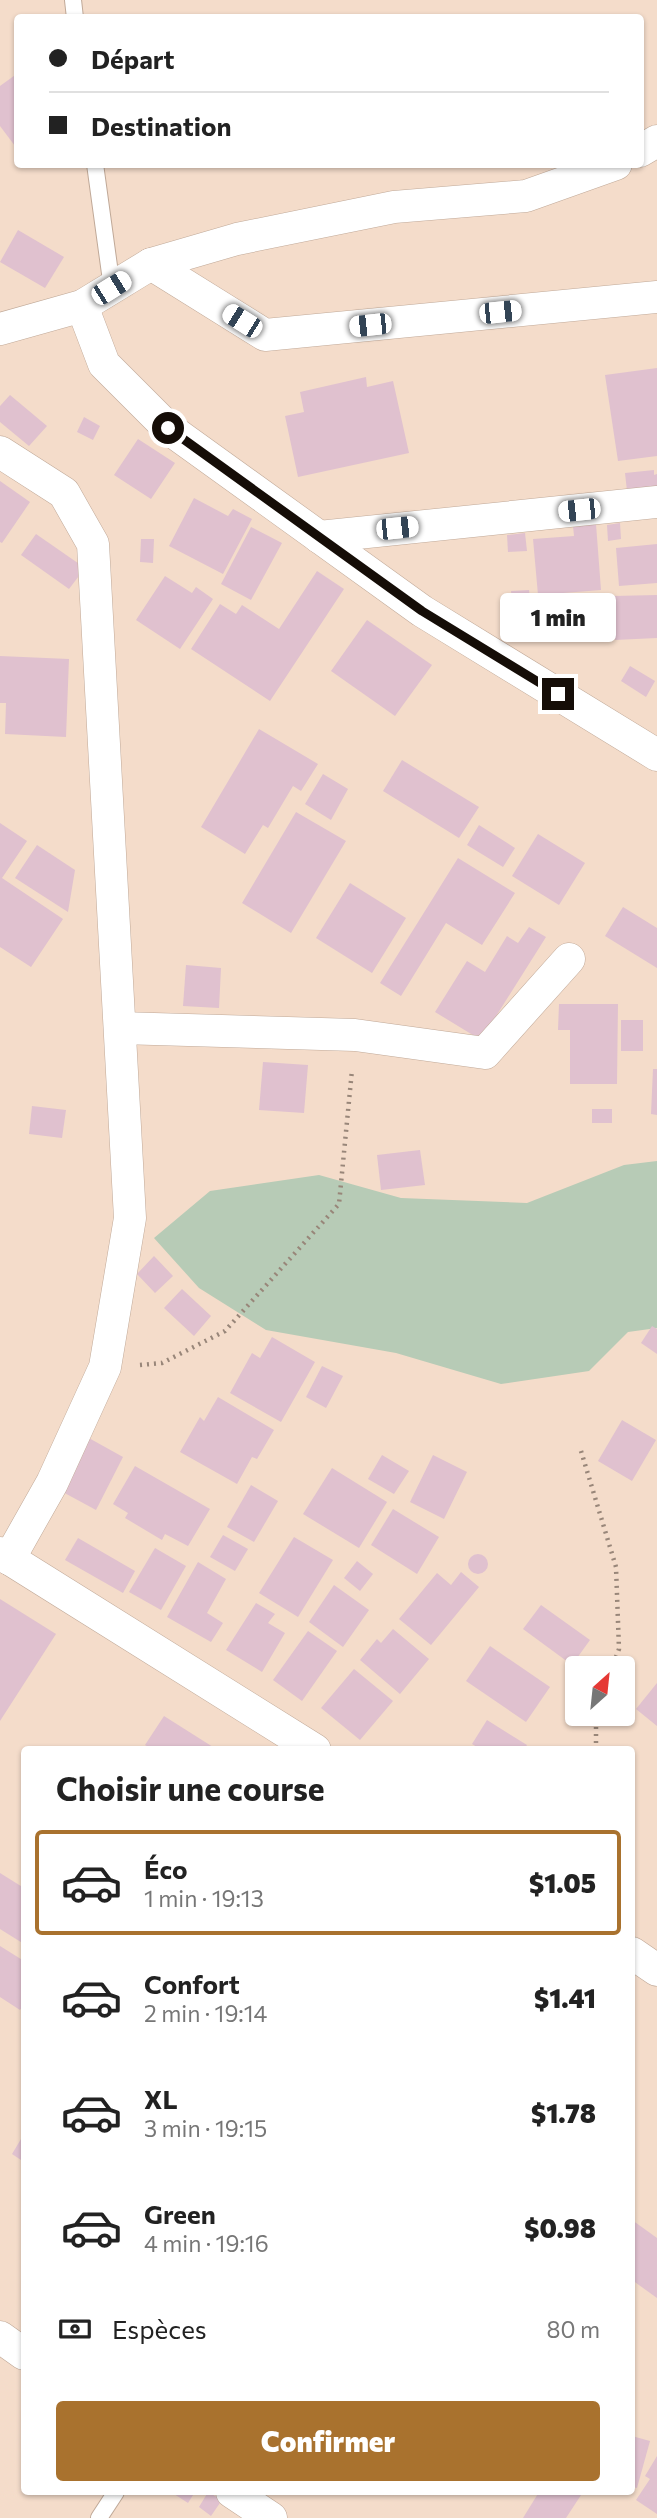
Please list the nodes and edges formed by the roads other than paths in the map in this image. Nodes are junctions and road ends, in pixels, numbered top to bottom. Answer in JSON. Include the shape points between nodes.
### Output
{"nodes":[{"id":1,"x":96,"y":168,"type":"edge"},
{"id":2,"x":605,"y":168,"type":"edge"},
{"id":3,"x":151,"y":264,"type":"junction"},
{"id":4,"x":111,"y":288,"type":"junction"},
{"id":5,"x":657,"y":297,"type":"edge"},
{"id":6,"x":82,"y":306,"type":"junction"},
{"id":7,"x":0,"y":329,"type":"edge"},
{"id":8,"x":0,"y":452,"type":"edge"},
{"id":9,"x":657,"y":502,"type":"edge"},
{"id":10,"x":319,"y":537,"type":"junction"},
{"id":11,"x":657,"y":755,"type":"edge"},
{"id":12,"x":569,"y":959,"type":"dead end"},
{"id":13,"x":120,"y":1028,"type":"junction"},
{"id":14,"x":5,"y":1556,"type":"edge"},
{"id":15,"x":309,"y":1746,"type":"edge"},
{"id":16,"x":635,"y":1955,"type":"edge"},
{"id":17,"x":657,"y":1970,"type":"edge"},
{"id":18,"x":0,"y":2337,"type":"edge"},
{"id":19,"x":21,"y":2352,"type":"edge"},
{"id":20,"x":114,"y":2495,"type":"edge"},
{"id":21,"x":236,"y":2495,"type":"edge"},
{"id":22,"x":99,"y":2518,"type":"edge"},
{"id":23,"x":271,"y":2518,"type":"edge"}],
"edges":[{"from":1,"to":4,"type":"lane"},
{"from":2,"to":3,"type":"street","via":[[526,196],[394,206],[237,239]]},
{"from":3,"to":4,"type":"street"},
{"from":3,"to":5,"type":"street","via":[[265,335]]},
{"from":4,"to":6,"type":"street"},
{"from":6,"to":7,"type":"street"},
{"from":6,"to":10,"type":"street","via":[[104,363],[168,428]]},
{"from":8,"to":13,"type":"street","via":[[64,493],[93,544]]},
{"from":9,"to":10,"type":"street"},
{"from":10,"to":11,"type":"street","via":[[422,611]]},
{"from":12,"to":13,"type":"street","via":[[485,1053],[355,1035]]},
{"from":13,"to":14,"type":"street","via":[[130,1219],[104,1367],[52,1483]]},
{"from":14,"to":15,"type":"street"},
{"from":16,"to":17,"type":"street"},
{"from":18,"to":19,"type":"street"},
{"from":20,"to":22,"type":"lane"},
{"from":21,"to":23,"type":"street"}]}
